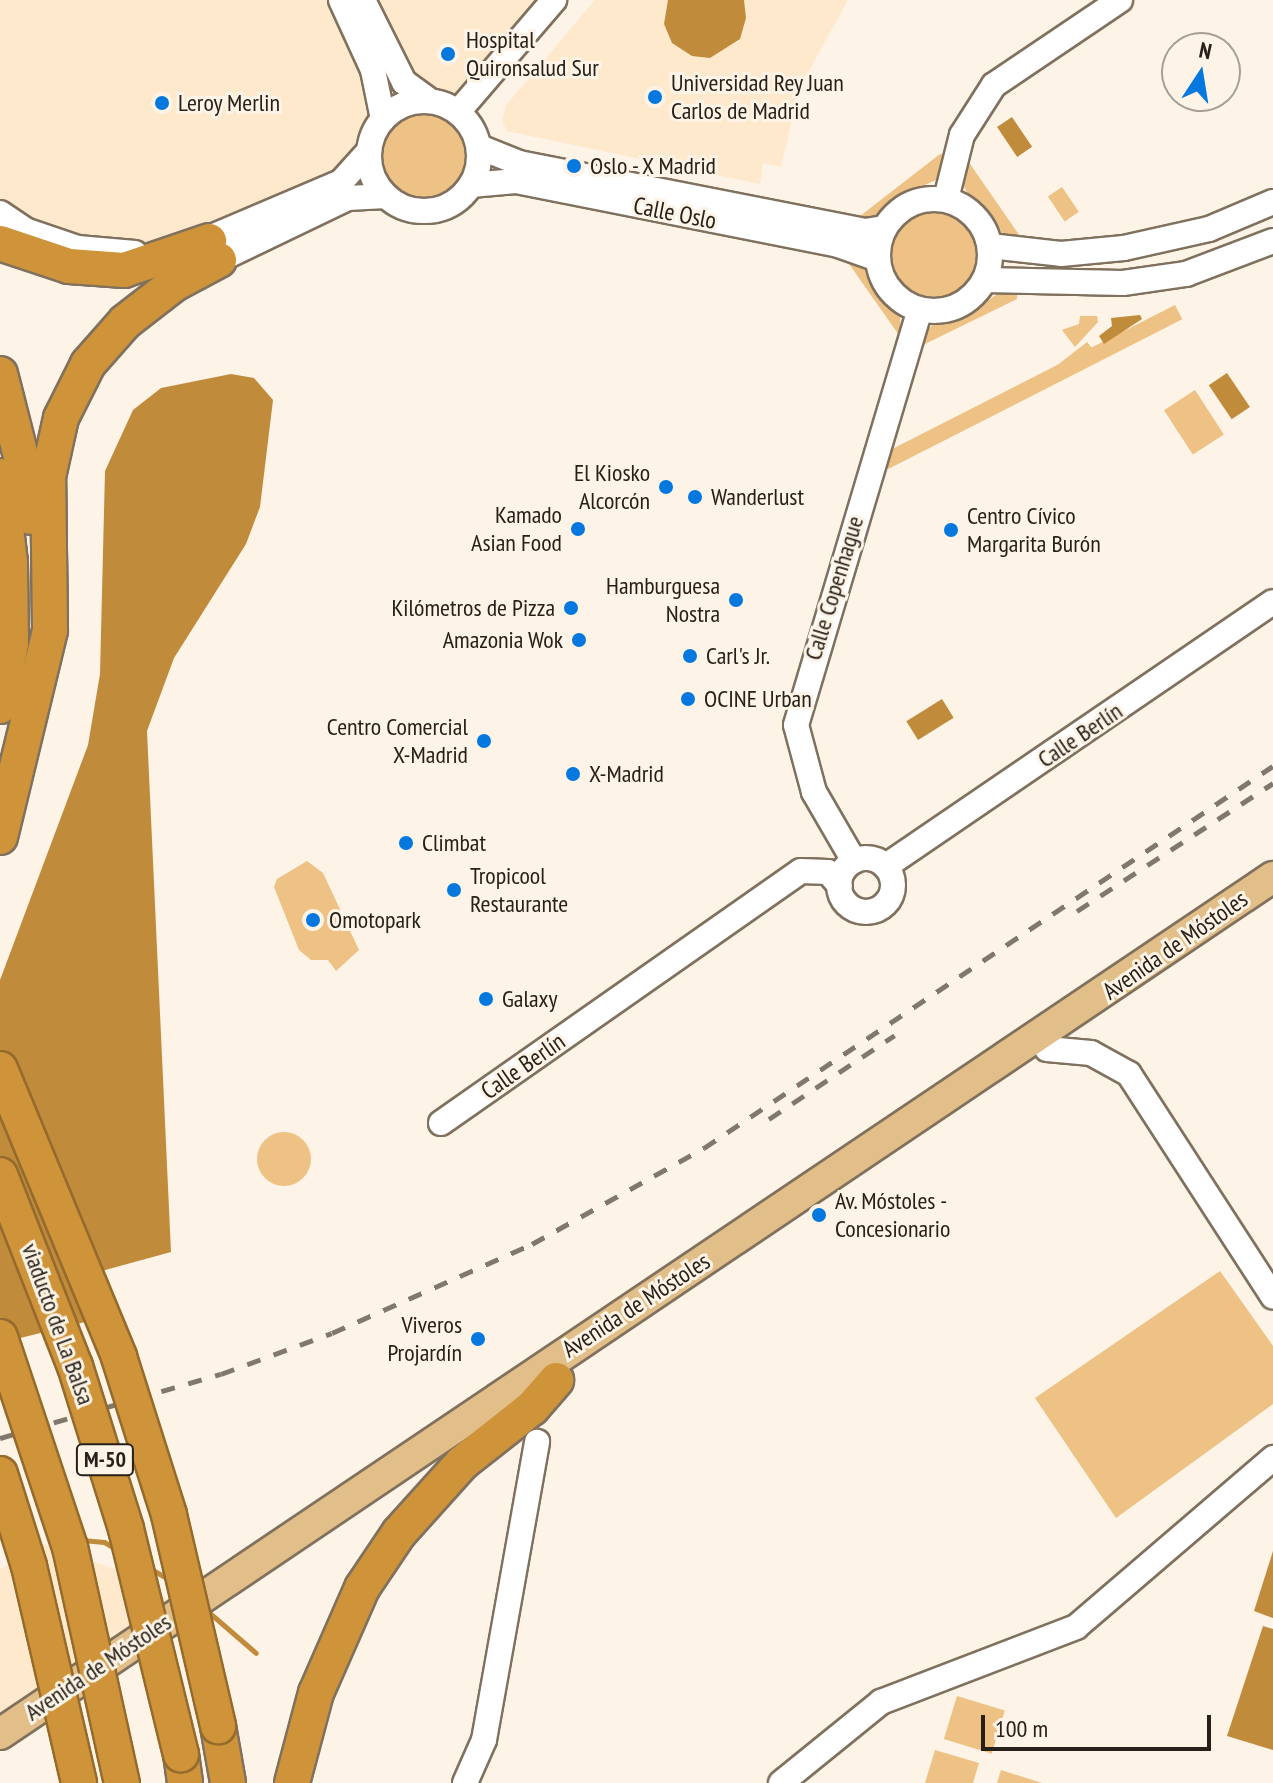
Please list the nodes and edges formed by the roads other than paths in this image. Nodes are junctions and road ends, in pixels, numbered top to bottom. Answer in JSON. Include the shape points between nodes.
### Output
{"nodes":[{"id":1,"x":341,"y":0,"type":"edge"},
{"id":2,"x":363,"y":0,"type":"edge"},
{"id":3,"x":554,"y":0,"type":"edge"},
{"id":4,"x":1120,"y":0,"type":"edge"},
{"id":5,"x":429,"y":100,"type":"junction"},
{"id":6,"x":458,"y":112,"type":"junction"},
{"id":7,"x":383,"y":119,"type":"junction"},
{"id":8,"x":479,"y":147,"type":"junction"},
{"id":9,"x":369,"y":151,"type":"junction"},
{"id":10,"x":471,"y":185,"type":"junction"},
{"id":11,"x":386,"y":196,"type":"junction"},
{"id":12,"x":946,"y":199,"type":"junction"},
{"id":13,"x":1273,"y":202,"type":"edge"},
{"id":14,"x":0,"y":213,"type":"edge"},
{"id":15,"x":884,"y":228,"type":"junction"},
{"id":16,"x":1273,"y":241,"type":"edge"},
{"id":17,"x":0,"y":243,"type":"edge"},
{"id":18,"x":990,"y":246,"type":"junction"},
{"id":19,"x":214,"y":250,"type":"junction"},
{"id":20,"x":878,"y":259,"type":"junction"},
{"id":21,"x":985,"y":280,"type":"junction"},
{"id":22,"x":920,"y":310,"type":"junction"},
{"id":23,"x":0,"y":374,"type":"edge"},
{"id":24,"x":0,"y":476,"type":"edge"},
{"id":25,"x":1273,"y":602,"type":"edge"},
{"id":26,"x":34,"y":689,"type":"junction"},
{"id":27,"x":0,"y":706,"type":"edge"},
{"id":28,"x":837,"y":828,"type":"junction"},
{"id":29,"x":0,"y":837,"type":"edge"},
{"id":30,"x":854,"y":861,"type":"junction"},
{"id":31,"x":886,"y":866,"type":"junction"},
{"id":32,"x":801,"y":871,"type":"junction"},
{"id":33,"x":1273,"y":877,"type":"edge"},
{"id":34,"x":840,"y":886,"type":"junction"},
{"id":35,"x":1273,"y":897,"type":"edge"},
{"id":36,"x":1047,"y":1049,"type":"junction"},
{"id":37,"x":0,"y":1069,"type":"edge"},
{"id":38,"x":441,"y":1123,"type":"dead end"},
{"id":39,"x":0,"y":1175,"type":"edge"},
{"id":40,"x":1273,"y":1297,"type":"edge"},
{"id":41,"x":0,"y":1337,"type":"edge"},
{"id":42,"x":556,"y":1380,"type":"junction"},
{"id":43,"x":537,"y":1442,"type":"dead end"},
{"id":44,"x":1273,"y":1458,"type":"edge"},
{"id":45,"x":0,"y":1474,"type":"edge"},
{"id":46,"x":203,"y":1607,"type":"junction"},
{"id":47,"x":0,"y":1734,"type":"edge"},
{"id":48,"x":0,"y":1751,"type":"edge"},
{"id":49,"x":183,"y":1769,"type":"edge"},
{"id":50,"x":227,"y":1777,"type":"edge"},
{"id":51,"x":79,"y":1783,"type":"edge"},
{"id":52,"x":122,"y":1783,"type":"edge"},
{"id":53,"x":292,"y":1783,"type":"edge"},
{"id":54,"x":465,"y":1783,"type":"edge"},
{"id":55,"x":781,"y":1783,"type":"edge"}],
"edges":[{"from":1,"to":7,"type":"street","via":[[373,70]]},
{"from":2,"to":5,"type":"street","via":[[404,82]]},
{"from":3,"to":6,"type":"street"},
{"from":4,"to":12,"type":"street","via":[[994,85],[962,135]]},
{"from":5,"to":6,"type":"street"},
{"from":5,"to":7,"type":"street","via":[[404,104]]},
{"from":6,"to":8,"type":"street"},
{"from":7,"to":9,"type":"street"},
{"from":8,"to":10,"type":"street"},
{"from":8,"to":15,"type":"street","name":"Calle Oslo","via":[[519,163],[865,231]]},
{"from":9,"to":11,"type":"street","via":[[370,167]]},
{"from":9,"to":19,"type":"street","via":[[341,182]]},
{"from":10,"to":11,"type":"street","via":[[461,198],[431,211],[415,210]]},
{"from":10,"to":20,"type":"street","name":"Calle Oslo","via":[[516,181],[838,245]]},
{"from":11,"to":19,"type":"street","via":[[348,198]]},
{"from":12,"to":15,"type":"street","via":[[910,203]]},
{"from":12,"to":18,"type":"street","via":[[975,215]]},
{"from":13,"to":18,"type":"street","via":[[1209,229],[1124,248],[1061,254]]},
{"from":14,"to":19,"type":"street","via":[[25,230],[78,248],[135,253]]},
{"from":15,"to":20,"type":"street"},
{"from":16,"to":21,"type":"street","via":[[1186,274],[1123,283]]},
{"from":17,"to":19,"type":"highway","via":[[69,266],[124,270]]},
{"from":18,"to":21,"type":"street"},
{"from":19,"to":26,"type":"highway","via":[[125,322],[88,364],[61,418],[48,477],[50,630]]},
{"from":20,"to":22,"type":"street","via":[[891,291]]},
{"from":21,"to":22,"type":"street","via":[[958,306]]},
{"from":22,"to":28,"type":"street","name":"Calle Copenhague","via":[[796,725],[814,792]]},
{"from":23,"to":26,"type":"highway","via":[[26,476],[34,557]]},
{"from":24,"to":27,"type":"highway","via":[[10,562],[11,643]]},
{"from":25,"to":31,"type":"street","name":"Calle Berlín"},
{"from":26,"to":29,"type":"highway"},
{"from":28,"to":30,"type":"street","name":"Calle Copenhague"},
{"from":28,"to":32,"type":"street","name":"Calle Berlín","via":[[825,855]]},
{"from":30,"to":31,"type":"street","via":[[871,858]]},
{"from":30,"to":34,"type":"street","via":[[843,871]]},
{"from":31,"to":34,"type":"street","via":[[892,891],[875,910],[850,906]]},
{"from":32,"to":34,"type":"street","via":[[828,872]]},
{"from":32,"to":38,"type":"street","name":"Calle Berlín"},
{"from":33,"to":46,"type":"main road","name":"Avenida de Móstoles"},
{"from":35,"to":36,"type":"main road","name":"Avenida de Móstoles"},
{"from":36,"to":40,"type":"street","via":[[1091,1053],[1129,1074]]},
{"from":36,"to":42,"type":"main road","name":"Avenida de Móstoles"},
{"from":37,"to":50,"type":"highway","bridge":true,"via":[[119,1357],[169,1515]]},
{"from":39,"to":49,"type":"highway","name":"viaducto de La Balsa","number":"M-50","bridge":true,"via":[[75,1366],[108,1470]]},
{"from":41,"to":52,"type":"highway","number":"M-50","bridge":true,"via":[[70,1547]]},
{"from":42,"to":46,"type":"main road","name":"Avenida de Móstoles"},
{"from":42,"to":53,"type":"highway","via":[[532,1408],[462,1463],[399,1533],[362,1588],[316,1693]]},
{"from":43,"to":54,"type":"street","via":[[484,1740]]},
{"from":44,"to":55,"type":"street","via":[[1076,1627],[881,1702]]},
{"from":45,"to":51,"type":"highway","bridge":true,"via":[[29,1566]]},
{"from":46,"to":47,"type":"main road","name":"Avenida de Móstoles"},
{"from":46,"to":48,"type":"main road","name":"Avenida de Móstoles"}]}
